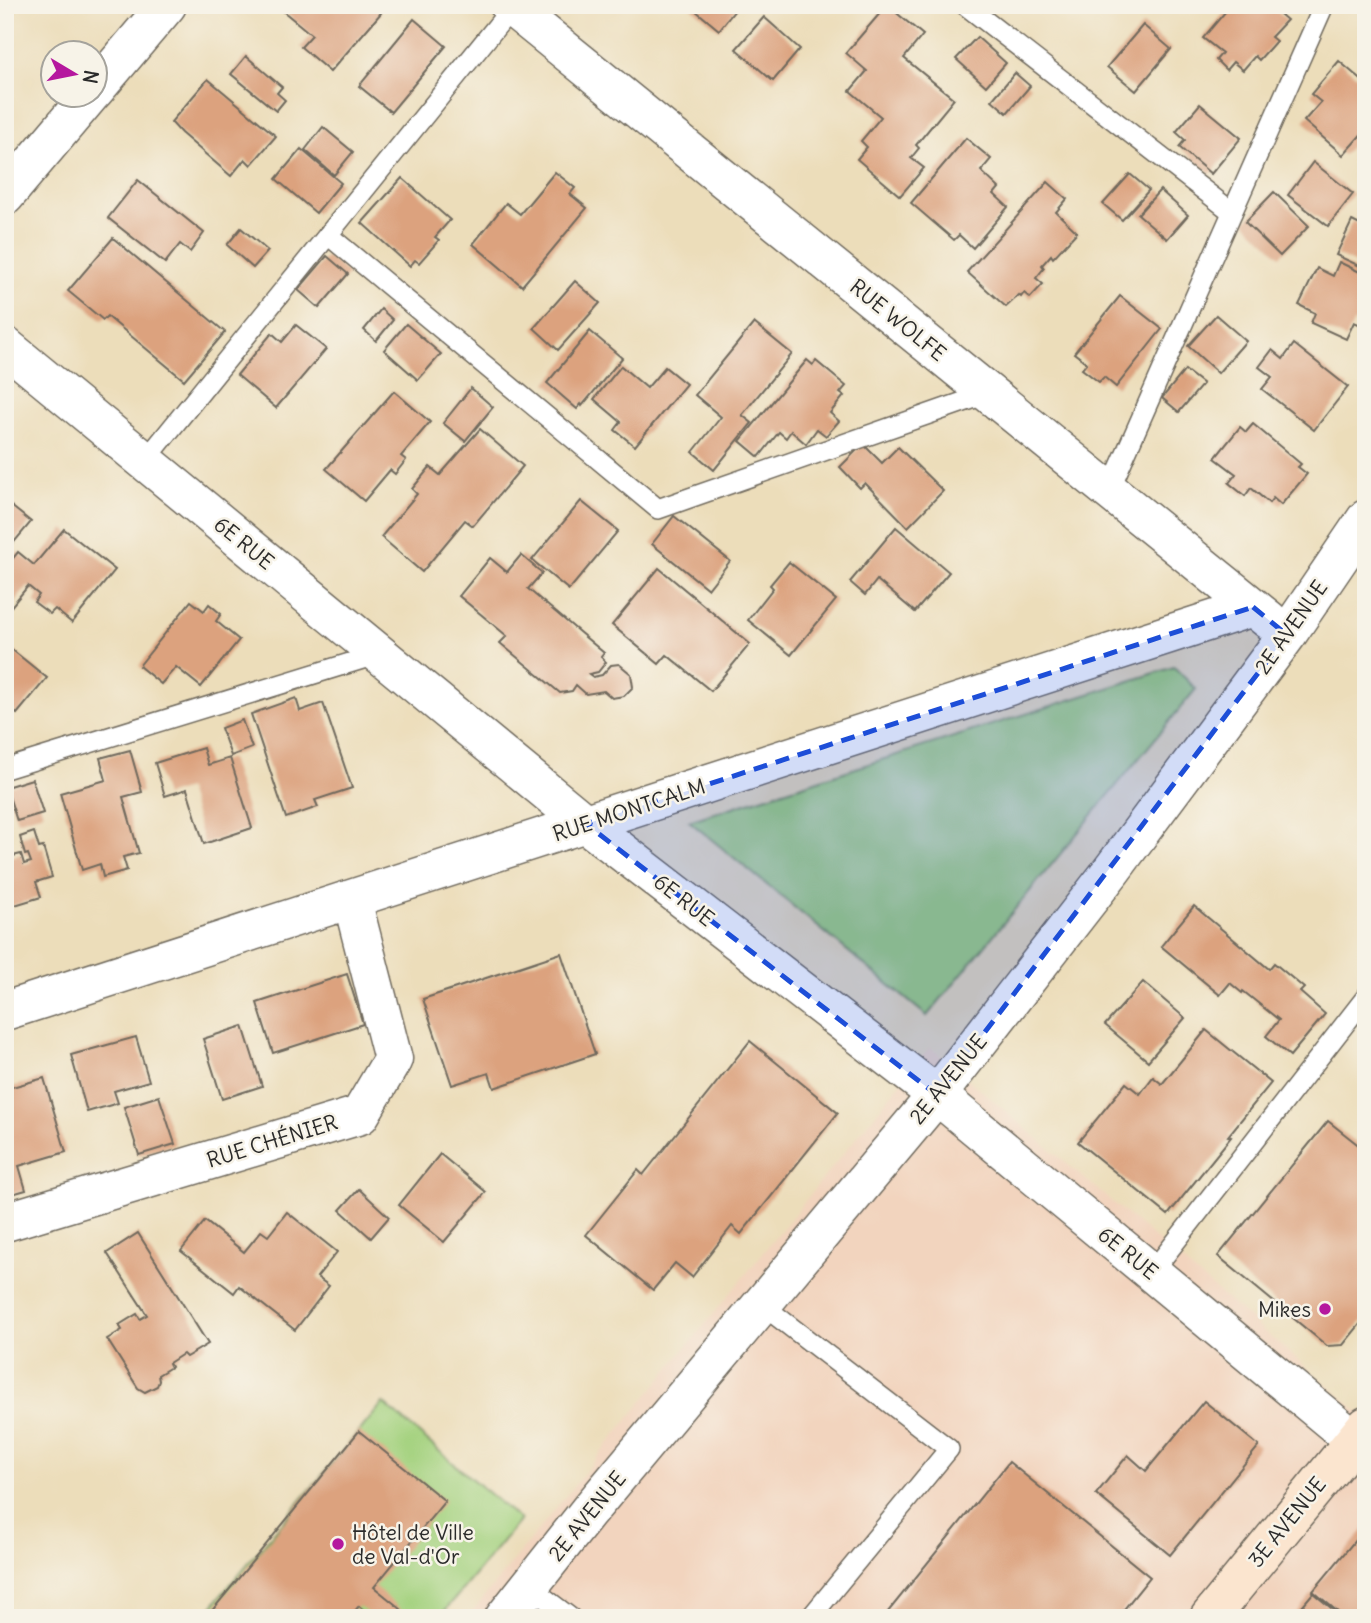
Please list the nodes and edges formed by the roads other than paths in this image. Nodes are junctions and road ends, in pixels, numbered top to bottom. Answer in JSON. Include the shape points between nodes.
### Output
{"nodes":[{"id":1,"x":167,"y":5,"type":"edge"},
{"id":2,"x":965,"y":5,"type":"edge"},
{"id":3,"x":1324,"y":5,"type":"edge"},
{"id":4,"x":512,"y":6,"type":"edge"},
{"id":5,"x":108,"y":75,"type":"edge"},
{"id":6,"x":80,"y":108,"type":"edge"},
{"id":7,"x":5,"y":196,"type":"edge"},
{"id":8,"x":1232,"y":212,"type":"junction"},
{"id":9,"x":328,"y":235,"type":"junction"},
{"id":10,"x":5,"y":346,"type":"edge"},
{"id":11,"x":989,"y":393,"type":"junction"},
{"id":12,"x":145,"y":461,"type":"junction"},
{"id":13,"x":1109,"y":491,"type":"junction"},
{"id":14,"x":1366,"y":519,"type":"edge"},
{"id":15,"x":1253,"y":607,"type":"junction"},
{"id":16,"x":1287,"y":635,"type":"junction"},
{"id":17,"x":379,"y":654,"type":"junction"},
{"id":18,"x":5,"y":769,"type":"edge"},
{"id":19,"x":586,"y":824,"type":"junction"},
{"id":20,"x":352,"y":900,"type":"junction"},
{"id":21,"x":1366,"y":997,"type":"edge"},
{"id":22,"x":5,"y":1011,"type":"edge"},
{"id":23,"x":937,"y":1095,"type":"junction"},
{"id":24,"x":5,"y":1222,"type":"edge"},
{"id":25,"x":1152,"y":1272,"type":"junction"},
{"id":26,"x":761,"y":1304,"type":"junction"},
{"id":27,"x":1362,"y":1438,"type":"edge"},
{"id":28,"x":530,"y":1587,"type":"junction"},
{"id":29,"x":504,"y":1618,"type":"edge"},
{"id":30,"x":572,"y":1618,"type":"edge"},
{"id":31,"x":810,"y":1618,"type":"edge"},
{"id":32,"x":1209,"y":1618,"type":"edge"}],
"edges":[{"from":1,"to":5,"type":"street"},
{"from":2,"to":8,"type":"lane"},
{"from":3,"to":8,"type":"lane"},
{"from":4,"to":9,"type":"lane"},
{"from":4,"to":11,"type":"street","name":"RUE WOLFE"},
{"from":6,"to":7,"type":"street"},
{"from":8,"to":13,"type":"lane"},
{"from":9,"to":11,"type":"lane","via":[[658,509]]},
{"from":9,"to":12,"type":"lane"},
{"from":10,"to":12,"type":"street","name":"6E RUE"},
{"from":11,"to":13,"type":"street","name":"RUE WOLFE"},
{"from":12,"to":17,"type":"street","name":"6E RUE"},
{"from":13,"to":15,"type":"street","name":"RUE WOLFE"},
{"from":14,"to":16,"type":"street","name":"2E AVENUE"},
{"from":15,"to":16,"type":"street","name":"RUE WOLFE"},
{"from":15,"to":19,"type":"street","name":"RUE MONTCALM"},
{"from":16,"to":23,"type":"street","name":"2E AVENUE"},
{"from":17,"to":18,"type":"lane"},
{"from":17,"to":19,"type":"street","name":"6E RUE"},
{"from":19,"to":20,"type":"street","name":"RUE MONTCALM"},
{"from":19,"to":23,"type":"street","name":"6E RUE"},
{"from":20,"to":22,"type":"street","name":"RUE MONTCALM"},
{"from":20,"to":24,"type":"street","name":"RUE CHÉNIER","via":[[393,1059],[360,1115]]},
{"from":21,"to":25,"type":"lane"},
{"from":23,"to":25,"type":"street","name":"6E RUE"},
{"from":23,"to":26,"type":"street","name":"2E AVENUE"},
{"from":25,"to":27,"type":"street","name":"6E RUE"},
{"from":26,"to":28,"type":"street","name":"2E AVENUE"},
{"from":26,"to":31,"type":"lane","via":[[949,1449]]},
{"from":27,"to":32,"type":"main road","name":"3E AVENUE"},
{"from":28,"to":29,"type":"street","name":"2E AVENUE"},
{"from":28,"to":30,"type":"lane"}]}
